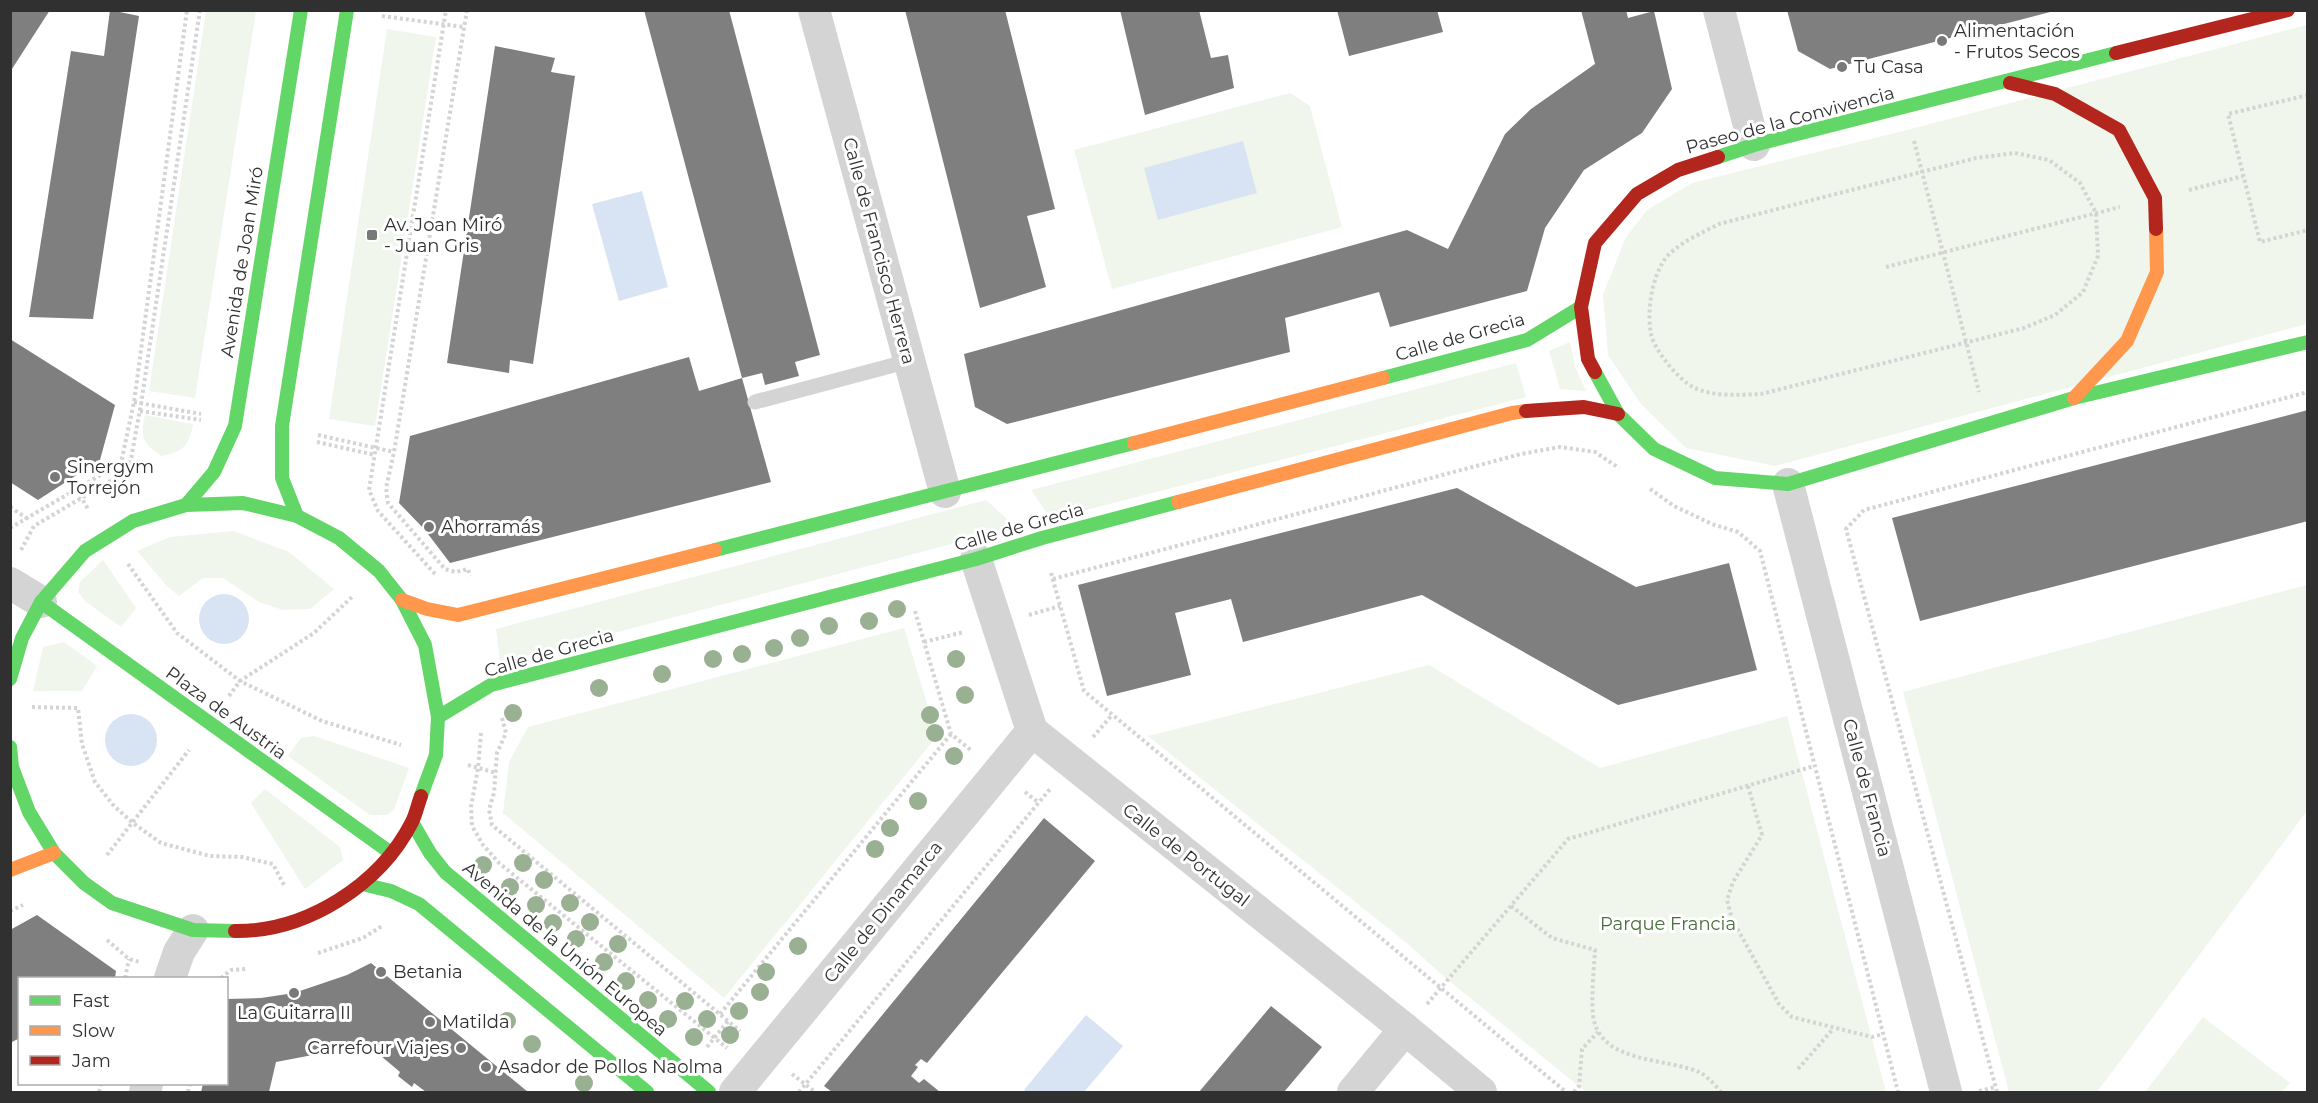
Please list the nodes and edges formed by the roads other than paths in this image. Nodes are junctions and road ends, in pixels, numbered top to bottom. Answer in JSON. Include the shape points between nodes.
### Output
{"nodes":[{"id":1,"x":301,"y":10,"type":"edge"},
{"id":2,"x":814,"y":10,"type":"edge"},
{"id":3,"x":1719,"y":10,"type":"edge"},
{"id":4,"x":2288,"y":10,"type":"edge"},
{"id":5,"x":347,"y":11,"type":"edge"},
{"id":6,"x":2007,"y":82,"type":"junction"},
{"id":7,"x":1754,"y":145,"type":"junction"},
{"id":8,"x":1581,"y":307,"type":"junction"},
{"id":9,"x":2307,"y":342,"type":"edge"},
{"id":10,"x":909,"y":361,"type":"junction"},
{"id":11,"x":2074,"y":398,"type":"junction"},
{"id":12,"x":755,"y":402,"type":"dead end"},
{"id":13,"x":1617,"y":414,"type":"junction"},
{"id":14,"x":1788,"y":484,"type":"junction"},
{"id":15,"x":945,"y":492,"type":"junction"},
{"id":16,"x":186,"y":506,"type":"junction"},
{"id":17,"x":297,"y":516,"type":"junction"},
{"id":18,"x":976,"y":559,"type":"junction"},
{"id":19,"x":14,"y":570,"type":"edge"},
{"id":20,"x":402,"y":600,"type":"junction"},
{"id":21,"x":40,"y":602,"type":"junction"},
{"id":22,"x":10,"y":679,"type":"edge"},
{"id":23,"x":438,"y":717,"type":"junction"},
{"id":24,"x":1032,"y":731,"type":"junction"},
{"id":25,"x":10,"y":747,"type":"edge"},
{"id":26,"x":11,"y":768,"type":"edge"},
{"id":27,"x":412,"y":822,"type":"junction"},
{"id":28,"x":54,"y":853,"type":"junction"},
{"id":29,"x":392,"y":853,"type":"junction"},
{"id":30,"x":10,"y":870,"type":"edge"},
{"id":31,"x":362,"y":884,"type":"junction"},
{"id":32,"x":193,"y":930,"type":"junction"},
{"id":33,"x":170,"y":977,"type":"edge"},
{"id":34,"x":1406,"y":1029,"type":"junction"},
{"id":35,"x":744,"y":1081,"type":"edge"},
{"id":36,"x":647,"y":1092,"type":"edge"},
{"id":37,"x":709,"y":1092,"type":"edge"},
{"id":38,"x":1353,"y":1092,"type":"edge"},
{"id":39,"x":1481,"y":1092,"type":"edge"},
{"id":40,"x":1946,"y":1092,"type":"edge"}],
"edges":[{"from":1,"to":16,"type":"street","name":"Avenida de Joan Miró","via":[[235,426],[214,472]]},
{"from":2,"to":10,"type":"street","name":"Calle de Francisco Herrera"},
{"from":3,"to":7,"type":"street"},
{"from":4,"to":6,"type":"street","name":"Paseo de la Convivencia"},
{"from":5,"to":17,"type":"street","via":[[282,426],[282,478]]},
{"from":6,"to":7,"type":"street","name":"Paseo de la Convivencia"},
{"from":6,"to":11,"type":"street","name":"Paseo de la Convivencia","via":[[2055,94],[2119,130],[2155,198],[2157,272],[2127,341]]},
{"from":7,"to":8,"type":"street","name":"Paseo de la Convivencia","via":[[1678,170],[1637,194],[1595,243]]},
{"from":8,"to":13,"type":"street","name":"Paseo de la Convivencia","via":[[1588,359]]},
{"from":8,"to":15,"type":"street","name":"Calle de Grecia","via":[[1527,340]]},
{"from":9,"to":11,"type":"street","name":"Paseo de la Convivencia"},
{"from":10,"to":12,"type":"lane"},
{"from":10,"to":15,"type":"street","name":"Calle de Francisco Herrera"},
{"from":11,"to":14,"type":"street","name":"Paseo de la Convivencia"},
{"from":13,"to":14,"type":"street","name":"Paseo de la Convivencia","via":[[1654,449],[1715,478]]},
{"from":13,"to":18,"type":"street","name":"Calle de Grecia","via":[[1584,407],[1512,413]]},
{"from":14,"to":40,"type":"street","name":"Calle de Francia"},
{"from":15,"to":20,"type":"street","name":"Calle de Grecia","via":[[458,615]]},
{"from":16,"to":17,"type":"street","via":[[243,503]]},
{"from":16,"to":21,"type":"street","via":[[133,521],[85,551]]},
{"from":17,"to":20,"type":"street","via":[[339,538],[379,571]]},
{"from":18,"to":23,"type":"street","name":"Calle de Grecia","via":[[491,685]]},
{"from":18,"to":24,"type":"street"},
{"from":19,"to":21,"type":"street"},
{"from":20,"to":23,"type":"street","via":[[425,645]]},
{"from":21,"to":22,"type":"street","via":[[22,638]]},
{"from":21,"to":29,"type":"street","name":"Plaza de Austria"},
{"from":23,"to":27,"type":"street","via":[[436,755]]},
{"from":24,"to":34,"type":"street","name":"Calle de Portugal"},
{"from":24,"to":35,"type":"street","name":"Calle de Dinamarca"},
{"from":25,"to":26,"type":"street"},
{"from":26,"to":28,"type":"street","via":[[29,812]]},
{"from":27,"to":29,"type":"street"},
{"from":27,"to":37,"type":"street","name":"Avenida de la Unión Europea","via":[[445,872]]},
{"from":28,"to":30,"type":"street"},
{"from":28,"to":32,"type":"street","via":[[84,883],[112,903]]},
{"from":29,"to":31,"type":"street"},
{"from":31,"to":32,"type":"street","via":[[302,919],[257,931]]},
{"from":31,"to":36,"type":"street","via":[[419,904]]},
{"from":32,"to":33,"type":"street","via":[[179,952]]},
{"from":34,"to":38,"type":"street"},
{"from":34,"to":39,"type":"street","name":"Calle de Portugal"}]}
